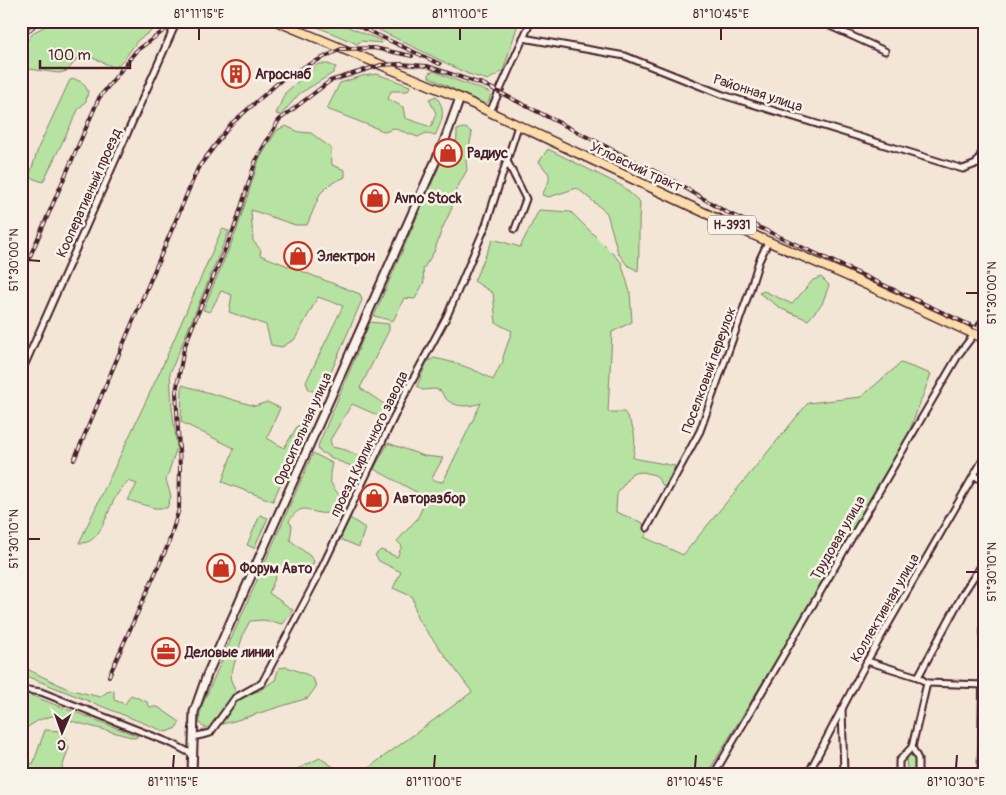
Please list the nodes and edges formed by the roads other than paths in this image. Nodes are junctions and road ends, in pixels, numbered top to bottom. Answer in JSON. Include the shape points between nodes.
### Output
{"nodes":[{"id":1,"x":177,"y":21,"type":"edge"},
{"id":2,"x":276,"y":21,"type":"edge"},
{"id":3,"x":531,"y":21,"type":"edge"},
{"id":4,"x":819,"y":21,"type":"edge"},
{"id":5,"x":523,"y":38,"type":"junction"},
{"id":6,"x":885,"y":51,"type":"dead end"},
{"id":7,"x":460,"y":98,"type":"junction"},
{"id":8,"x":490,"y":112,"type":"junction"},
{"id":9,"x":518,"y":126,"type":"junction"},
{"id":10,"x":985,"y":146,"type":"edge"},
{"id":11,"x":507,"y":161,"type":"junction"},
{"id":12,"x":976,"y":164,"type":"junction"},
{"id":13,"x":985,"y":165,"type":"edge"},
{"id":14,"x":515,"y":228,"type":"dead end"},
{"id":15,"x":768,"y":242,"type":"junction"},
{"id":16,"x":985,"y":317,"type":"edge"},
{"id":17,"x":974,"y":334,"type":"junction"},
{"id":18,"x":985,"y":339,"type":"edge"},
{"id":19,"x":21,"y":373,"type":"edge"},
{"id":20,"x":985,"y":456,"type":"edge"},
{"id":21,"x":974,"y":475,"type":"junction"},
{"id":22,"x":985,"y":483,"type":"edge"},
{"id":23,"x":647,"y":528,"type":"dead end"},
{"id":24,"x":985,"y":555,"type":"edge"},
{"id":25,"x":984,"y":561,"type":"edge"},
{"id":26,"x":867,"y":661,"type":"junction"},
{"id":27,"x":918,"y":677,"type":"junction"},
{"id":28,"x":927,"y":683,"type":"junction"},
{"id":29,"x":984,"y":685,"type":"edge"},
{"id":30,"x":21,"y":688,"type":"edge"},
{"id":31,"x":842,"y":708,"type":"junction"},
{"id":32,"x":193,"y":737,"type":"junction"},
{"id":33,"x":912,"y":747,"type":"junction"},
{"id":34,"x":192,"y":754,"type":"junction"},
{"id":35,"x":192,"y":774,"type":"edge"},
{"id":36,"x":714,"y":774,"type":"edge"},
{"id":37,"x":808,"y":774,"type":"edge"},
{"id":38,"x":844,"y":774,"type":"edge"},
{"id":39,"x":898,"y":774,"type":"edge"},
{"id":40,"x":918,"y":774,"type":"edge"},
{"id":41,"x":981,"y":774,"type":"edge"}],
"edges":[{"from":1,"to":19,"type":"street","name":"Кооперативный проезд"},
{"from":2,"to":7,"type":"highway","name":"Угловский тракт","number":"Н-3931"},
{"from":3,"to":5,"type":"street"},
{"from":4,"to":6,"type":"street"},
{"from":5,"to":8,"type":"street"},
{"from":5,"to":12,"type":"street","name":"Районная улица","via":[[625,56],[723,95],[963,169]]},
{"from":7,"to":8,"type":"highway","name":"Угловский тракт","number":"Н-3931"},
{"from":7,"to":32,"type":"main road","name":"Оросительная улица","via":[[444,142],[207,676],[194,712]]},
{"from":8,"to":9,"type":"highway","name":"Угловский тракт","number":"Н-3931"},
{"from":9,"to":11,"type":"street","name":"проезд Кирпичного завода"},
{"from":9,"to":15,"type":"highway","name":"Угловский тракт","number":"Н-3931"},
{"from":10,"to":12,"type":"street"},
{"from":11,"to":14,"type":"street","via":[[526,199]]},
{"from":11,"to":32,"type":"street","name":"проезд Кирпичного завода","via":[[486,225],[447,316],[262,683],[235,698],[210,733]]},
{"from":12,"to":13,"type":"street","name":"Районная улица"},
{"from":15,"to":17,"type":"highway","name":"Угловский тракт","number":"Н-3931"},
{"from":15,"to":23,"type":"street","name":"Поселковый переулок","via":[[758,261],[700,431]]},
{"from":16,"to":17,"type":"street","name":"Трудовая улица"},
{"from":17,"to":18,"type":"highway","name":"Угловский тракт","number":"Н-3931"},
{"from":17,"to":36,"type":"street","name":"Трудовая улица","via":[[959,354]]},
{"from":20,"to":21,"type":"street","name":"Коллективная улица"},
{"from":21,"to":22,"type":"street"},
{"from":21,"to":26,"type":"street","name":"Коллективная улица"},
{"from":24,"to":25,"type":"street"},
{"from":25,"to":27,"type":"street"},
{"from":25,"to":29,"type":"street"},
{"from":26,"to":27,"type":"street"},
{"from":26,"to":31,"type":"street","name":"Коллективная улица"},
{"from":27,"to":28,"type":"street"},
{"from":28,"to":29,"type":"street"},
{"from":28,"to":33,"type":"street"},
{"from":29,"to":41,"type":"street"},
{"from":30,"to":34,"type":"street","via":[[41,692]]},
{"from":31,"to":37,"type":"street","name":"Коллективная улица"},
{"from":31,"to":38,"type":"street"},
{"from":32,"to":34,"type":"main road","name":"Оросительная улица"},
{"from":33,"to":39,"type":"street","via":[[898,761]]},
{"from":33,"to":40,"type":"street","via":[[918,759]]},
{"from":34,"to":35,"type":"main road","name":"Оросительная улица"}]}
